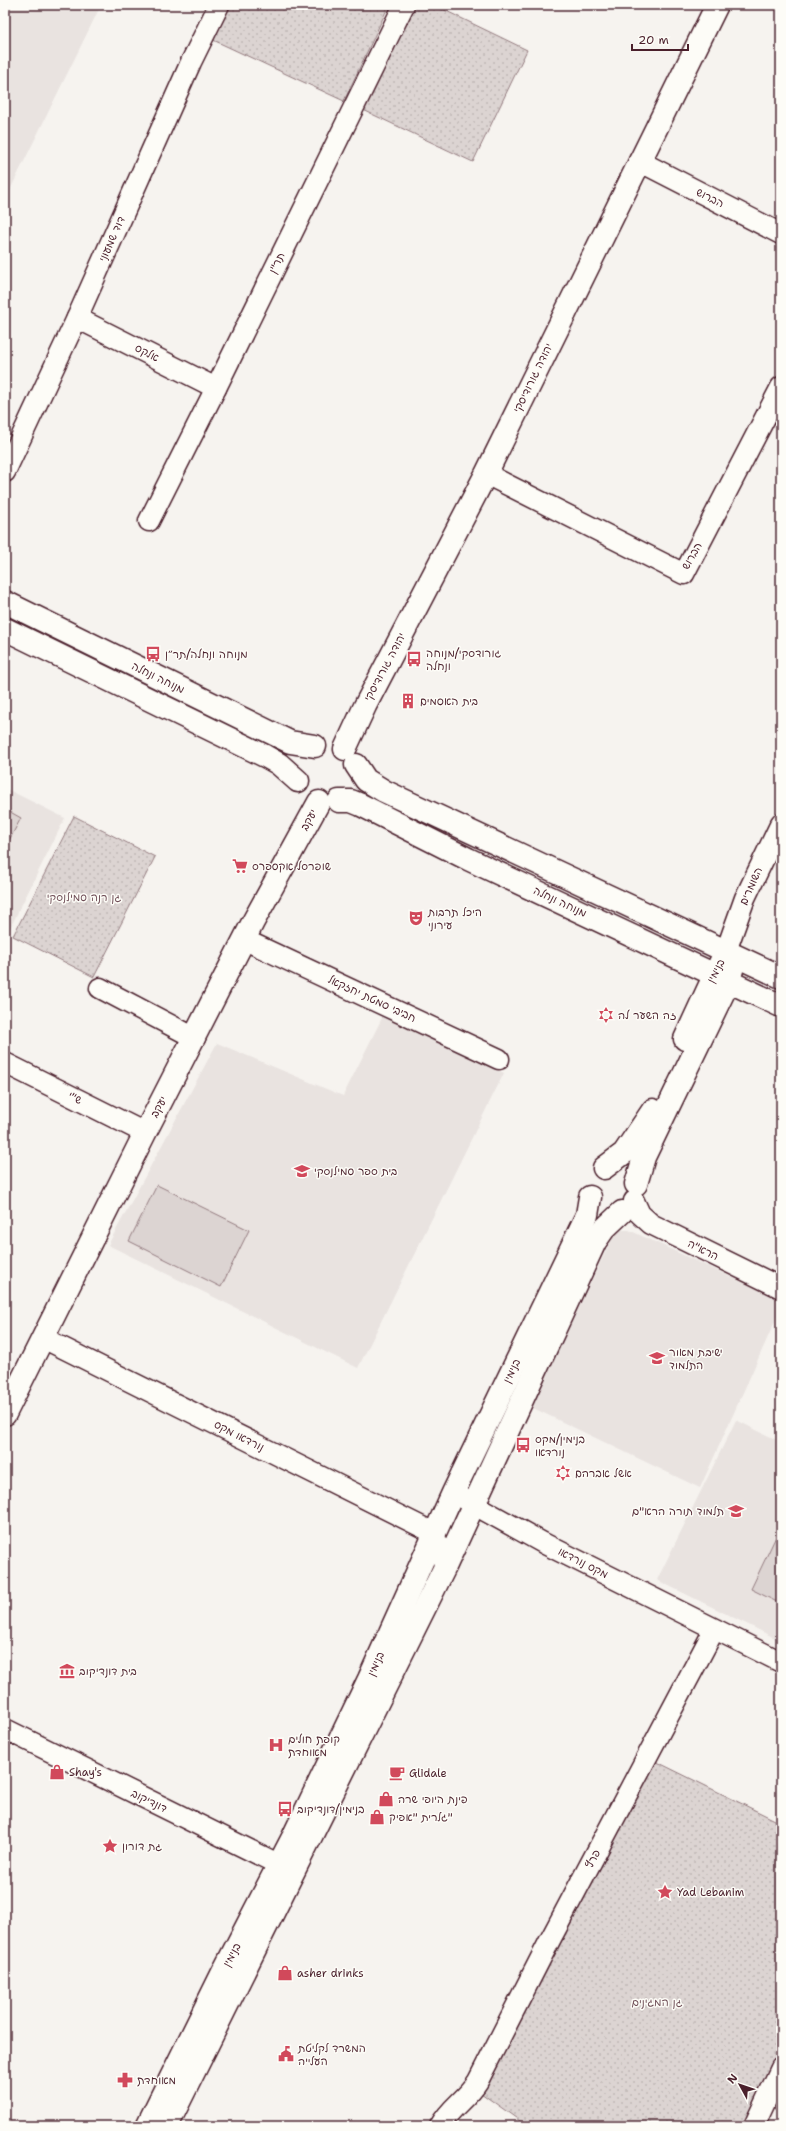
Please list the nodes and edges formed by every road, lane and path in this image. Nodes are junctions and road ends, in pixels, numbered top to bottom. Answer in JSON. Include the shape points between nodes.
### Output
{"nodes":[{"id":1,"x":219,"y":5,"type":"edge"},
{"id":2,"x":404,"y":5,"type":"edge"},
{"id":3,"x":717,"y":5,"type":"edge"},
{"id":4,"x":639,"y":161,"type":"junction"},
{"id":5,"x":781,"y":234,"type":"edge"},
{"id":6,"x":77,"y":318,"type":"junction"},
{"id":7,"x":781,"y":387,"type":"edge"},
{"id":8,"x":216,"y":388,"type":"junction"},
{"id":9,"x":5,"y":472,"type":"edge"},
{"id":10,"x":486,"y":474,"type":"junction"},
{"id":11,"x":148,"y":521,"type":"dead end"},
{"id":12,"x":5,"y":602,"type":"edge"},
{"id":13,"x":5,"y":629,"type":"edge"},
{"id":14,"x":315,"y":746,"type":"junction"},
{"id":15,"x":350,"y":757,"type":"junction"},
{"id":16,"x":298,"y":781,"type":"junction"},
{"id":17,"x":329,"y":801,"type":"junction"},
{"id":18,"x":781,"y":823,"type":"edge"},
{"id":19,"x":245,"y":940,"type":"junction"},
{"id":20,"x":726,"y":951,"type":"junction"},
{"id":21,"x":722,"y":977,"type":"junction"},
{"id":22,"x":781,"y":977,"type":"edge"},
{"id":23,"x":100,"y":988,"type":"dead end"},
{"id":24,"x":781,"y":1006,"type":"edge"},
{"id":25,"x":195,"y":1038,"type":"junction"},
{"id":26,"x":499,"y":1059,"type":"dead end"},
{"id":27,"x":5,"y":1063,"type":"edge"},
{"id":28,"x":145,"y":1133,"type":"junction"},
{"id":29,"x":604,"y":1168,"type":"junction"},
{"id":30,"x":590,"y":1197,"type":"junction"},
{"id":31,"x":631,"y":1199,"type":"junction"},
{"id":32,"x":781,"y":1288,"type":"edge"},
{"id":33,"x":43,"y":1338,"type":"junction"},
{"id":34,"x":5,"y":1414,"type":"edge"},
{"id":35,"x":453,"y":1493,"type":"junction"},
{"id":36,"x":475,"y":1504,"type":"junction"},
{"id":37,"x":434,"y":1533,"type":"junction"},
{"id":38,"x":445,"y":1567,"type":"junction"},
{"id":39,"x":714,"y":1630,"type":"junction"},
{"id":40,"x":781,"y":1662,"type":"edge"},
{"id":41,"x":5,"y":1729,"type":"edge"},
{"id":42,"x":286,"y":1868,"type":"junction"},
{"id":43,"x":781,"y":2068,"type":"edge"},
{"id":44,"x":147,"y":2126,"type":"edge"},
{"id":45,"x":167,"y":2126,"type":"edge"},
{"id":46,"x":440,"y":2126,"type":"edge"},
{"id":47,"x":754,"y":2126,"type":"edge"}],
"edges":[{"from":1,"to":6,"type":"street","name":"דוד שמעוני"},
{"from":2,"to":8,"type":"street","name":"תר\"ן"},
{"from":3,"to":4,"type":"street","name":"יהודה גורודיסקי"},
{"from":4,"to":5,"type":"street","name":"הברוש"},
{"from":4,"to":10,"type":"street","name":"יהודה גורודיסקי"},
{"from":6,"to":8,"type":"street","name":"אלקס"},
{"from":6,"to":9,"type":"street","name":"דוד שמעוני"},
{"from":7,"to":10,"type":"street","name":"הברוש","via":[[684,574]]},
{"from":8,"to":11,"type":"street","name":"תר\"ן"},
{"from":10,"to":15,"type":"street","name":"יהודה גורודיסקי","via":[[365,706]]},
{"from":12,"to":14,"type":"street","name":"מנוחה ונחלה","via":[[290,742]]},
{"from":13,"to":16,"type":"street","via":[[265,756],[279,764]]},
{"from":14,"to":15,"type":"street","via":[[330,744]]},
{"from":14,"to":16,"type":"street","via":[[302,757],[297,772]]},
{"from":15,"to":17,"type":"street","via":[[356,778],[352,790]]},
{"from":15,"to":20,"type":"street","via":[[366,780],[384,791]]},
{"from":16,"to":17,"type":"street","via":[[302,790],[310,797]]},
{"from":17,"to":19,"type":"street","name":"יעקב"},
{"from":17,"to":21,"type":"street","name":"מנוחה ונחלה","via":[[351,801],[361,805],[468,859]]},
{"from":18,"to":20,"type":"street","name":"השומרים","via":[[745,898]]},
{"from":19,"to":25,"type":"street","name":"יעקב"},
{"from":19,"to":26,"type":"street","name":"חביבי סמטת יחזקאל"},
{"from":20,"to":21,"type":"street","name":"בנימין"},
{"from":20,"to":22,"type":"street"},
{"from":21,"to":24,"type":"street","name":"מנוחה ונחלה"},
{"from":21,"to":29,"type":"street","name":"בנימין","via":[[654,1108],[624,1153]]},
{"from":21,"to":31,"type":"street","name":"בנימין","via":[[644,1157]]},
{"from":23,"to":25,"type":"street"},
{"from":25,"to":28,"type":"street","name":"יעקב"},
{"from":27,"to":28,"type":"street","name":"ש\"י"},
{"from":28,"to":33,"type":"street","name":"יעקב"},
{"from":29,"to":30,"type":"street","via":[[593,1176]]},
{"from":29,"to":31,"type":"street","via":[[620,1167],[627,1171]]},
{"from":30,"to":31,"type":"street","via":[[599,1210],[610,1214]]},
{"from":30,"to":35,"type":"street","name":"בנימין","via":[[588,1215]]},
{"from":31,"to":32,"type":"street","name":"הרא\"ה","via":[[640,1214],[651,1224]]},
{"from":31,"to":36,"type":"street","name":"בנימין","via":[[595,1242]]},
{"from":33,"to":34,"type":"street","name":"יעקב"},
{"from":33,"to":37,"type":"street","name":"נורדאו מקס"},
{"from":35,"to":36,"type":"street","name":"מקס נורדאו"},
{"from":35,"to":37,"type":"street","name":"בנימין"},
{"from":36,"to":38,"type":"street","name":"בנימין"},
{"from":36,"to":39,"type":"street","name":"מקס נורדאו","via":[[511,1526]]},
{"from":37,"to":38,"type":"street"},
{"from":37,"to":42,"type":"street","name":"בנימין"},
{"from":38,"to":42,"type":"street","name":"בנימין"},
{"from":39,"to":40,"type":"street"},
{"from":39,"to":46,"type":"street","name":"פרץ","via":[[474,2088],[450,2110]]},
{"from":41,"to":42,"type":"street","name":"דונדיקוב"},
{"from":42,"to":44,"type":"street","name":"בנימין","via":[[223,1972]]},
{"from":42,"to":45,"type":"street","name":"בנימין"},
{"from":43,"to":47,"type":"street"}]}
